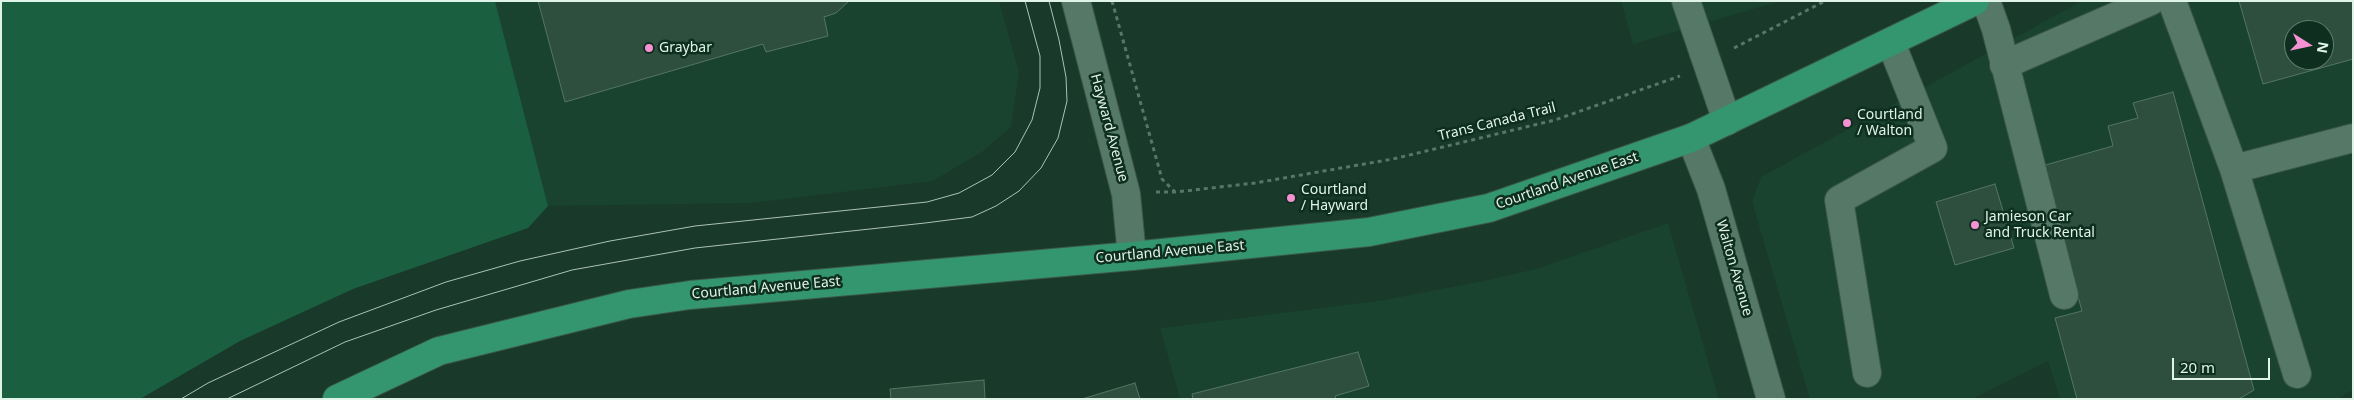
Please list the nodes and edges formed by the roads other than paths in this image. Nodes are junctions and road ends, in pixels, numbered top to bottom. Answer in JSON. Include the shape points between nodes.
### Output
{"nodes":[{"id":1,"x":1076,"y":1,"type":"edge"},
{"id":2,"x":1686,"y":1,"type":"edge"},
{"id":3,"x":1975,"y":1,"type":"edge"},
{"id":4,"x":1986,"y":1,"type":"edge"},
{"id":5,"x":2151,"y":1,"type":"edge"},
{"id":6,"x":2172,"y":1,"type":"edge"},
{"id":7,"x":1891,"y":43,"type":"junction"},
{"id":8,"x":2004,"y":65,"type":"junction"},
{"id":9,"x":1727,"y":121,"type":"junction"},
{"id":10,"x":1691,"y":138,"type":"junction"},
{"id":11,"x":2353,"y":138,"type":"edge"},
{"id":12,"x":2234,"y":169,"type":"junction"},
{"id":13,"x":1132,"y":256,"type":"junction"},
{"id":14,"x":2064,"y":294,"type":"dead end"},
{"id":15,"x":1867,"y":373,"type":"dead end"},
{"id":16,"x":2297,"y":374,"type":"dead end"},
{"id":17,"x":337,"y":399,"type":"edge"},
{"id":18,"x":1771,"y":399,"type":"edge"}],
"edges":[{"from":1,"to":13,"type":"street","name":"Hayward Avenue","via":[[1126,194]]},
{"from":2,"to":9,"type":"street"},
{"from":3,"to":7,"type":"main road","name":"Courtland Avenue East"},
{"from":4,"to":8,"type":"street"},
{"from":5,"to":8,"type":"street"},
{"from":6,"to":12,"type":"street"},
{"from":7,"to":9,"type":"main road","name":"Courtland Avenue East"},
{"from":7,"to":15,"type":"street","via":[[1933,148],[1839,200]]},
{"from":8,"to":14,"type":"street"},
{"from":9,"to":10,"type":"main road","name":"Courtland Avenue East"},
{"from":10,"to":13,"type":"main road","name":"Courtland Avenue East","via":[[1489,208],[1369,232]]},
{"from":10,"to":18,"type":"street","name":"Walton Avenue","via":[[1711,189]]},
{"from":11,"to":12,"type":"street"},
{"from":12,"to":16,"type":"street"},
{"from":13,"to":17,"type":"main road","name":"Courtland Avenue East","via":[[690,295],[629,304],[439,351]]}]}
